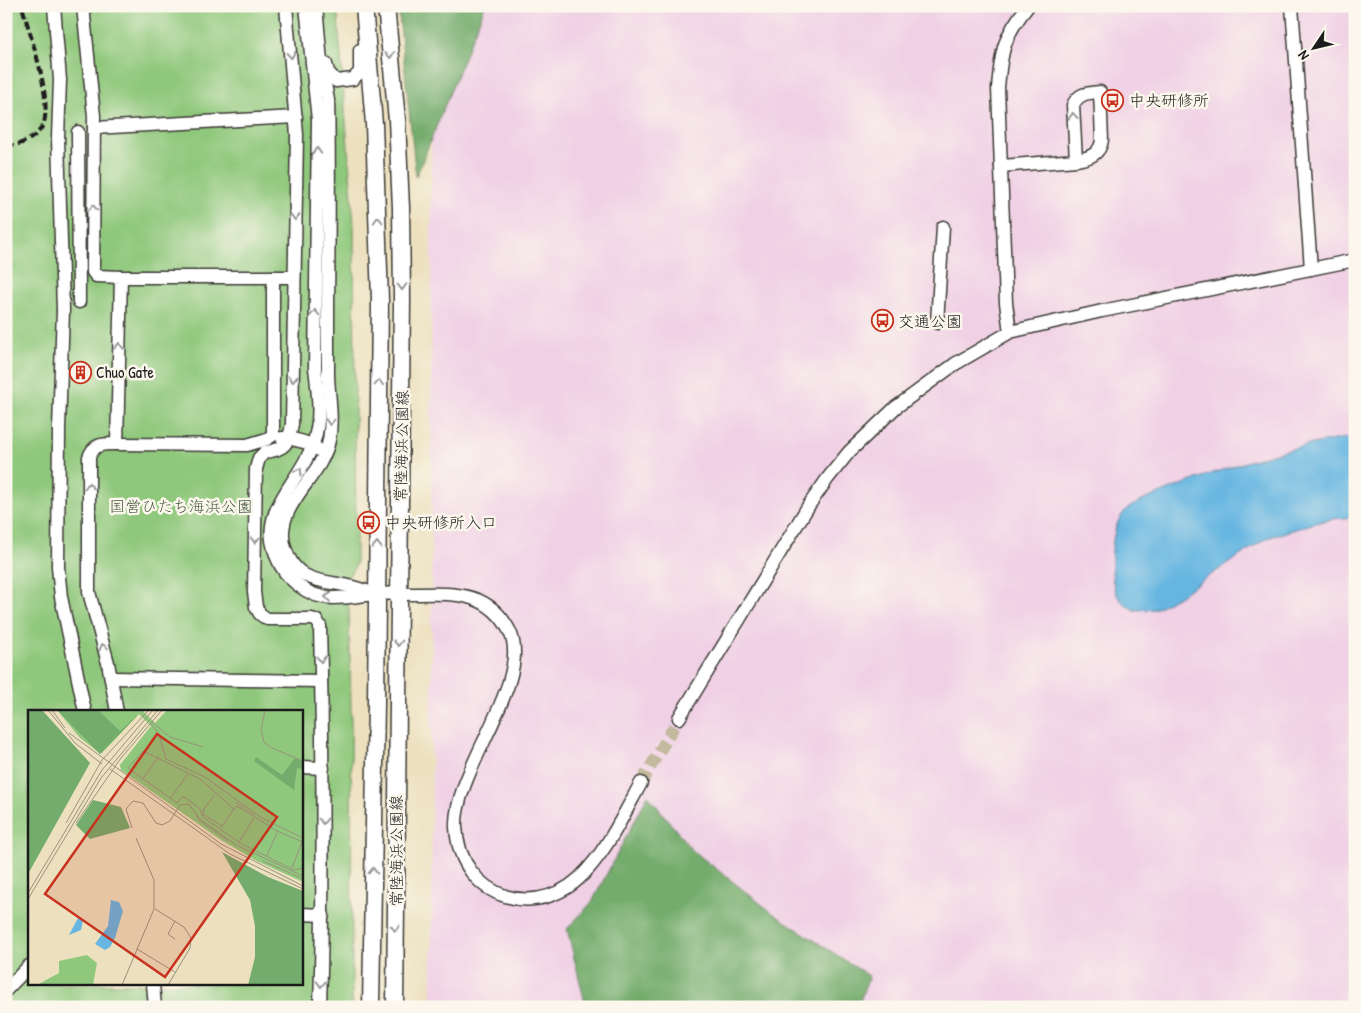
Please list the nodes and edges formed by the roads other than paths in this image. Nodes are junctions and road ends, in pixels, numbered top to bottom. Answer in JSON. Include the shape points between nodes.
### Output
{"nodes":[{"id":1,"x":54,"y":6,"type":"edge"},
{"id":2,"x":83,"y":6,"type":"edge"},
{"id":3,"x":286,"y":6,"type":"edge"},
{"id":4,"x":306,"y":6,"type":"edge"},
{"id":5,"x":316,"y":6,"type":"edge"},
{"id":6,"x":364,"y":6,"type":"edge"},
{"id":7,"x":386,"y":6,"type":"edge"},
{"id":8,"x":1028,"y":6,"type":"edge"},
{"id":9,"x":1292,"y":6,"type":"edge"},
{"id":10,"x":318,"y":30,"type":"junction"},
{"id":11,"x":366,"y":30,"type":"junction"},
{"id":12,"x":296,"y":117,"type":"junction"},
{"id":13,"x":94,"y":128,"type":"junction"},
{"id":14,"x":78,"y":132,"type":"dead end"},
{"id":15,"x":1076,"y":160,"type":"junction"},
{"id":16,"x":1001,"y":166,"type":"junction"},
{"id":17,"x":943,"y":227,"type":"dead end"},
{"id":18,"x":1355,"y":260,"type":"edge"},
{"id":19,"x":1311,"y":269,"type":"junction"},
{"id":20,"x":121,"y":277,"type":"junction"},
{"id":21,"x":273,"y":277,"type":"junction"},
{"id":22,"x":294,"y":277,"type":"junction"},
{"id":23,"x":79,"y":302,"type":"dead end"},
{"id":24,"x":937,"y":323,"type":"dead end"},
{"id":25,"x":1010,"y":332,"type":"junction"},
{"id":26,"x":289,"y":438,"type":"junction"},
{"id":27,"x":117,"y":444,"type":"junction"},
{"id":28,"x":266,"y":445,"type":"junction"},
{"id":29,"x":313,"y":445,"type":"junction"},
{"id":30,"x":325,"y":454,"type":"junction"},
{"id":31,"x":376,"y":594,"type":"junction"},
{"id":32,"x":399,"y":594,"type":"junction"},
{"id":33,"x":111,"y":678,"type":"junction"},
{"id":34,"x":321,"y":681,"type":"junction"},
{"id":35,"x":85,"y":710,"type":"edge"},
{"id":36,"x":117,"y":710,"type":"edge"},
{"id":37,"x":679,"y":718,"type":"tunnel mouth"},
{"id":38,"x":302,"y":767,"type":"edge"},
{"id":39,"x":323,"y":768,"type":"junction"},
{"id":40,"x":641,"y":783,"type":"tunnel mouth"},
{"id":41,"x":302,"y":914,"type":"edge"},
{"id":42,"x":323,"y":915,"type":"junction"},
{"id":43,"x":28,"y":967,"type":"edge"},
{"id":44,"x":153,"y":986,"type":"edge"},
{"id":45,"x":6,"y":990,"type":"edge"},
{"id":46,"x":155,"y":1007,"type":"edge"},
{"id":47,"x":320,"y":1007,"type":"edge"},
{"id":48,"x":371,"y":1007,"type":"edge"},
{"id":49,"x":395,"y":1007,"type":"edge"}],
"edges":[{"from":1,"to":35,"type":"street","via":[[60,80],[58,138],[63,310],[58,567],[61,597]]},
{"from":2,"to":13,"type":"street"},
{"from":3,"to":12,"type":"street","one_way":true},
{"from":29,"to":4,"type":"street","one_way":true,"via":[[319,408],[315,368],[318,120]]},
{"from":5,"to":10,"type":"street"},
{"from":6,"to":11,"type":"main road","name":"常陸海浜公園線"},
{"from":7,"to":32,"type":"main road","name":"常陸海浜公園線","one_way":true,"via":[[397,120],[401,208]]},
{"from":8,"to":16,"type":"street","via":[[1006,40],[1000,64]]},
{"from":9,"to":19,"type":"street"},
{"from":10,"to":11,"type":"street","via":[[328,72],[336,81],[353,79],[360,72],[360,43]]},
{"from":10,"to":30,"type":"street","one_way":true,"via":[[329,122],[328,375],[331,423]]},
{"from":31,"to":11,"type":"main road","name":"常陸海浜公園線","one_way":true,"via":[[379,291],[374,124]]},
{"from":12,"to":13,"type":"street"},
{"from":12,"to":22,"type":"street","one_way":true},
{"from":20,"to":13,"type":"street","one_way":true,"via":[[96,276],[93,272]]},
{"from":14,"to":23,"type":"street"},
{"from":15,"to":15,"type":"street","one_way":true,"via":[[1073,105],[1082,94],[1100,92],[1102,147],[1096,154]]},
{"from":15,"to":16,"type":"street"},
{"from":16,"to":25,"type":"street"},
{"from":17,"to":24,"type":"street"},
{"from":18,"to":19,"type":"street"},
{"from":19,"to":25,"type":"street"},
{"from":20,"to":21,"type":"street"},
{"from":27,"to":20,"type":"street","one_way":true},
{"from":21,"to":22,"type":"street"},
{"from":21,"to":28,"type":"street","via":[[274,431]]},
{"from":22,"to":26,"type":"street","one_way":true,"via":[[292,424]]},
{"from":25,"to":37,"type":"street","via":[[916,391],[849,452],[809,506]]},
{"from":26,"to":28,"type":"street","via":[[284,447],[274,451]]},
{"from":26,"to":29,"type":"street"},
{"from":27,"to":28,"type":"street"},
{"from":33,"to":27,"type":"street","one_way":true,"via":[[89,592],[89,457],[100,444]]},
{"from":28,"to":34,"type":"street","one_way":true,"via":[[256,469],[256,607],[267,619],[317,621],[320,626]]},
{"from":29,"to":30,"type":"street"},
{"from":31,"to":29,"type":"street","one_way":true,"via":[[332,599],[318,596],[290,578],[276,555],[271,536],[274,516]]},
{"from":30,"to":31,"type":"street","via":[[288,511],[283,530],[286,550],[292,562],[310,578]]},
{"from":31,"to":32,"type":"street"},
{"from":48,"to":31,"type":"main road","name":"常陸海浜公園線","one_way":true},
{"from":32,"to":40,"type":"street","via":[[450,593],[471,597],[494,609],[512,635],[515,662],[461,796],[456,818],[463,859],[482,884],[502,895],[528,900],[557,894],[582,876],[597,859]]},
{"from":32,"to":49,"type":"main road","name":"常陸海浜公園線","one_way":true},
{"from":33,"to":34,"type":"street"},
{"from":33,"to":36,"type":"street"},
{"from":34,"to":39,"type":"street"},
{"from":38,"to":39,"type":"street"},
{"from":39,"to":42,"type":"street","one_way":true},
{"from":41,"to":42,"type":"street"},
{"from":42,"to":47,"type":"street","one_way":true},
{"from":43,"to":45,"type":"street"},
{"from":44,"to":46,"type":"street"}]}
